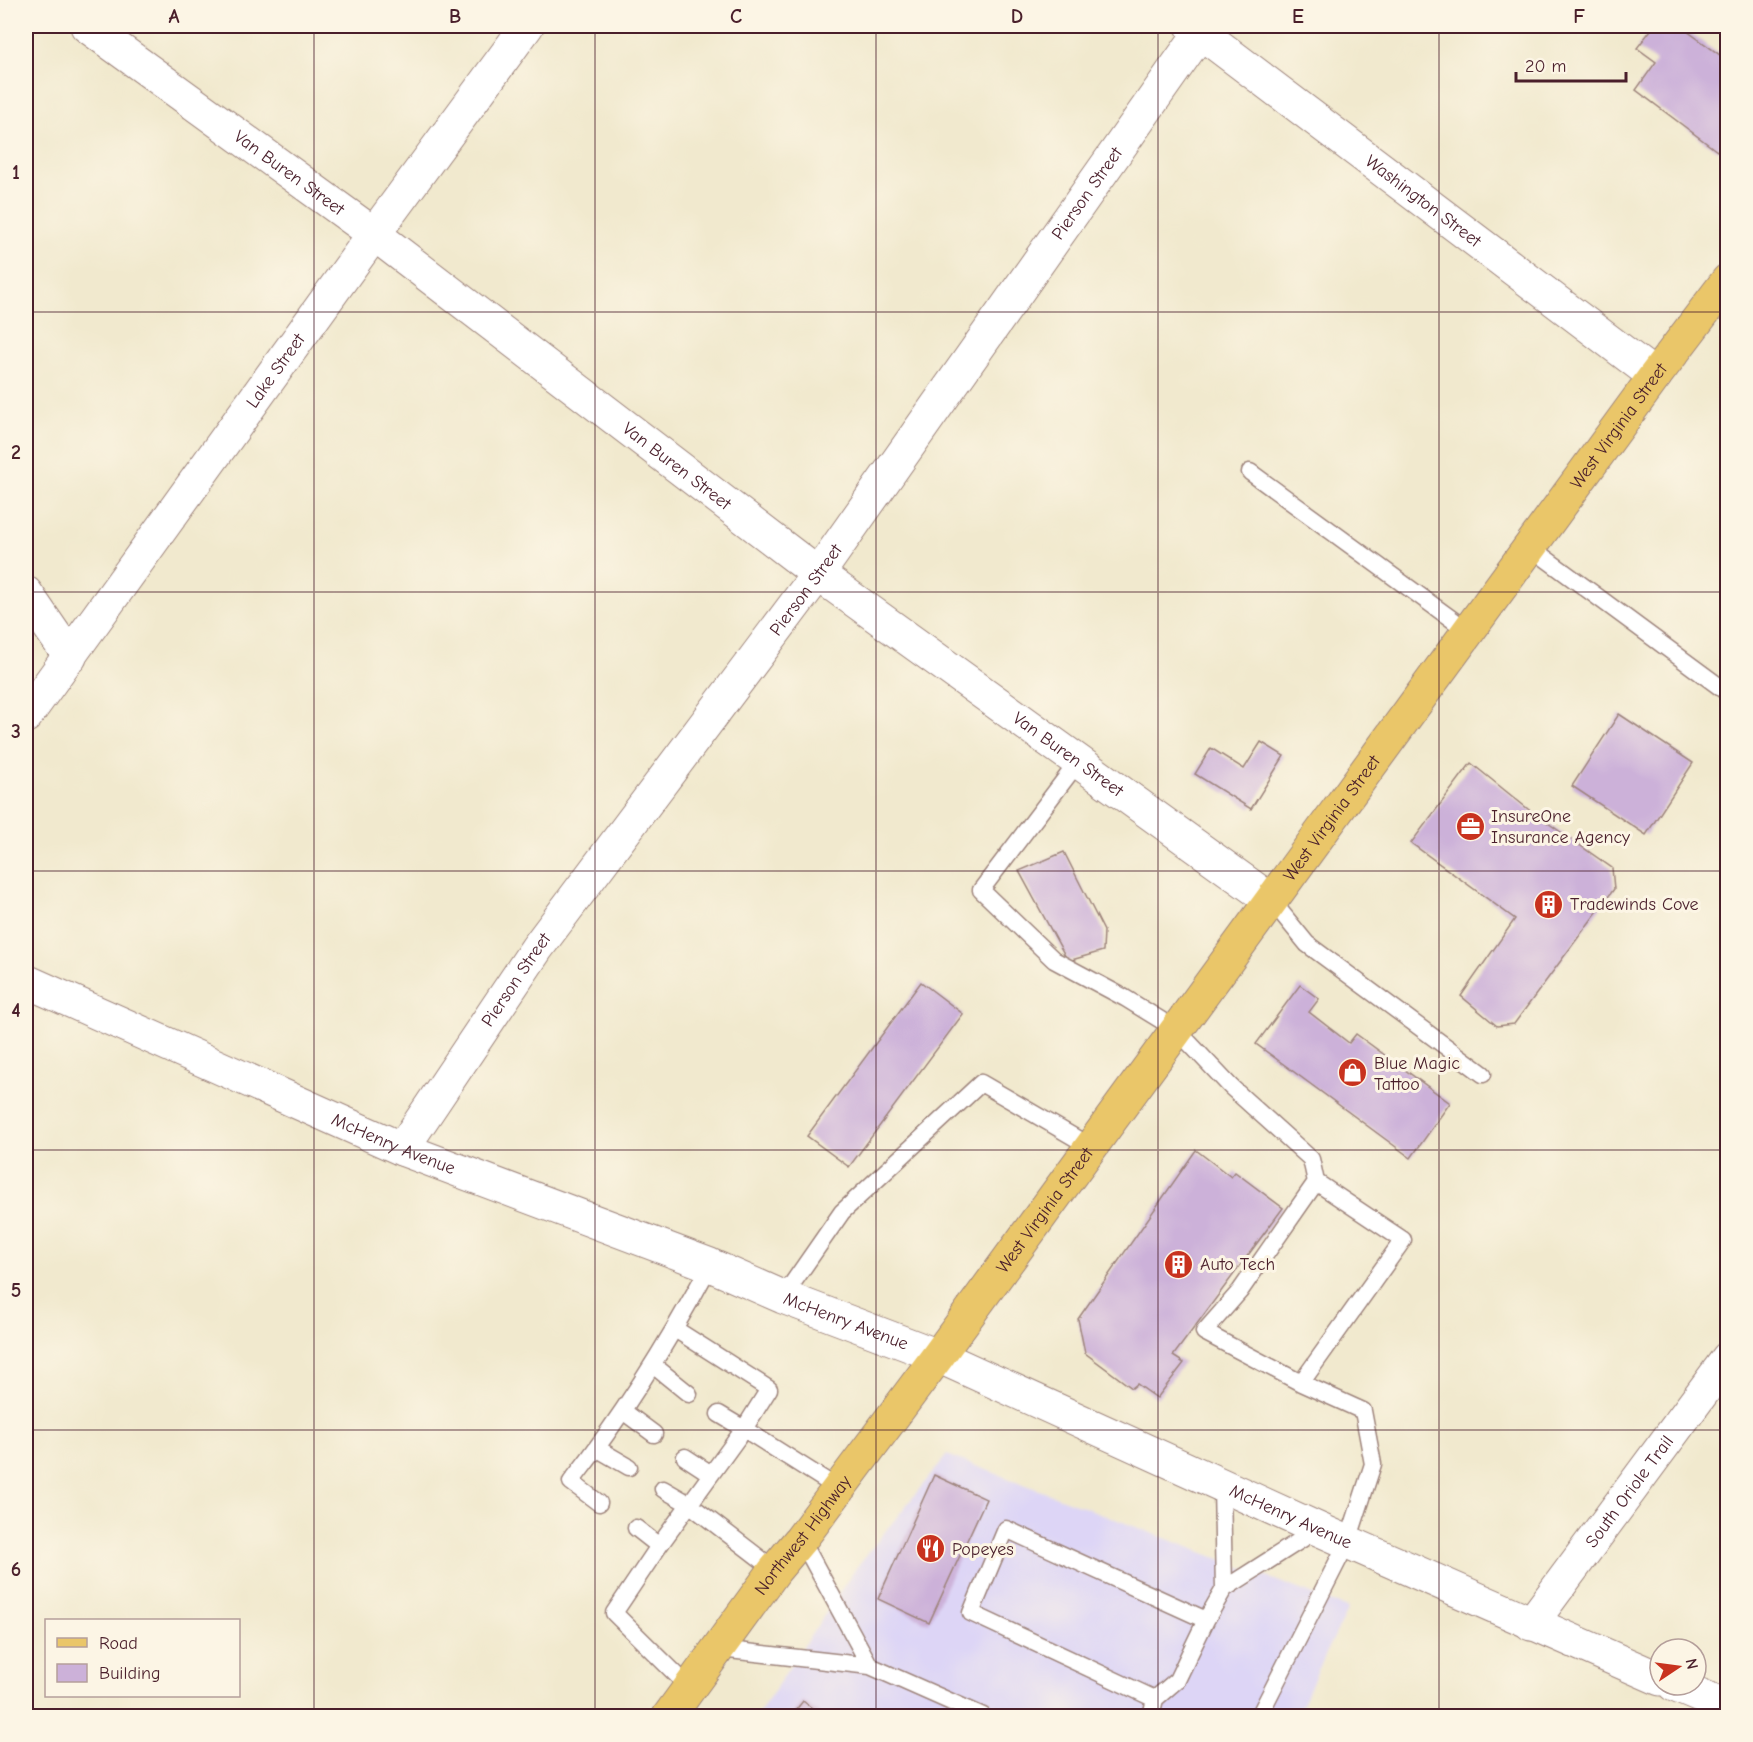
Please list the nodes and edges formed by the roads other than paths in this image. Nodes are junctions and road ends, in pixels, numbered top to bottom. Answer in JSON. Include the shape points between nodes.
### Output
{"nodes":[{"id":1,"x":87,"y":26,"type":"edge"},
{"id":2,"x":527,"y":26,"type":"edge"},
{"id":3,"x":1199,"y":28,"type":"edge"},
{"id":4,"x":374,"y":234,"type":"junction"},
{"id":5,"x":1728,"y":280,"type":"edge"},
{"id":6,"x":1655,"y":376,"type":"junction"},
{"id":7,"x":1250,"y":472,"type":"dead end"},
{"id":8,"x":1530,"y":547,"type":"junction"},
{"id":9,"x":818,"y":574,"type":"junction"},
{"id":10,"x":26,"y":593,"type":"edge"},
{"id":11,"x":1468,"y":631,"type":"junction"},
{"id":12,"x":70,"y":657,"type":"junction"},
{"id":13,"x":1728,"y":693,"type":"edge"},
{"id":14,"x":26,"y":716,"type":"edge"},
{"id":15,"x":1078,"y":762,"type":"junction"},
{"id":16,"x":1272,"y":901,"type":"junction"},
{"id":17,"x":26,"y":981,"type":"edge"},
{"id":18,"x":1177,"y":1030,"type":"junction"},
{"id":19,"x":1484,"y":1074,"type":"dead end"},
{"id":20,"x":1091,"y":1147,"type":"junction"},
{"id":21,"x":402,"y":1149,"type":"junction"},
{"id":22,"x":1316,"y":1182,"type":"junction"},
{"id":23,"x":710,"y":1265,"type":"junction"},
{"id":24,"x":783,"y":1297,"type":"junction"},
{"id":25,"x":675,"y":1329,"type":"junction"},
{"id":26,"x":938,"y":1356,"type":"junction"},
{"id":27,"x":1728,"y":1358,"type":"edge"},
{"id":28,"x":653,"y":1365,"type":"junction"},
{"id":29,"x":1301,"y":1383,"type":"junction"},
{"id":30,"x":689,"y":1394,"type":"dead end"},
{"id":31,"x":623,"y":1411,"type":"junction"},
{"id":32,"x":719,"y":1414,"type":"dead end"},
{"id":33,"x":744,"y":1429,"type":"junction"},
{"id":34,"x":654,"y":1434,"type":"dead end"},
{"id":35,"x":598,"y":1449,"type":"junction"},
{"id":36,"x":685,"y":1457,"type":"dead end"},
{"id":37,"x":629,"y":1467,"type":"dead end"},
{"id":38,"x":711,"y":1474,"type":"junction"},
{"id":39,"x":1222,"y":1486,"type":"junction"},
{"id":40,"x":663,"y":1489,"type":"dead end"},
{"id":41,"x":839,"y":1489,"type":"junction"},
{"id":42,"x":599,"y":1503,"type":"dead end"},
{"id":43,"x":689,"y":1504,"type":"junction"},
{"id":44,"x":636,"y":1528,"type":"dead end"},
{"id":45,"x":1333,"y":1535,"type":"junction"},
{"id":46,"x":801,"y":1539,"type":"junction"},
{"id":47,"x":659,"y":1546,"type":"junction"},
{"id":48,"x":775,"y":1570,"type":"junction"},
{"id":49,"x":1224,"y":1588,"type":"junction"},
{"id":50,"x":1206,"y":1620,"type":"junction"},
{"id":51,"x":1531,"y":1624,"type":"junction"},
{"id":52,"x":720,"y":1648,"type":"junction"},
{"id":53,"x":870,"y":1666,"type":"junction"},
{"id":54,"x":1648,"y":1674,"type":"edge"},
{"id":55,"x":690,"y":1689,"type":"junction"},
{"id":56,"x":1702,"y":1697,"type":"edge"},
{"id":57,"x":1155,"y":1699,"type":"junction"},
{"id":58,"x":1728,"y":1708,"type":"edge"},
{"id":59,"x":669,"y":1716,"type":"edge"},
{"id":60,"x":983,"y":1716,"type":"edge"},
{"id":61,"x":1152,"y":1716,"type":"edge"},
{"id":62,"x":1259,"y":1716,"type":"edge"}],
"edges":[{"from":1,"to":4,"type":"street","name":"Van Buren Street"},
{"from":2,"to":4,"type":"street","name":"Lake Street"},
{"from":3,"to":6,"type":"street","name":"Washington Street"},
{"from":3,"to":9,"type":"street","name":"Pierson Street"},
{"from":4,"to":9,"type":"street","name":"Van Buren Street"},
{"from":4,"to":12,"type":"street","name":"Lake Street"},
{"from":5,"to":6,"type":"main road","name":"West Virginia Street"},
{"from":6,"to":8,"type":"main road","name":"West Virginia Street"},
{"from":7,"to":11,"type":"lane"},
{"from":8,"to":11,"type":"main road","name":"West Virginia Street"},
{"from":8,"to":13,"type":"lane"},
{"from":9,"to":15,"type":"street","name":"Van Buren Street"},
{"from":9,"to":21,"type":"street","name":"Pierson Street","via":[[537,948]]},
{"from":10,"to":12,"type":"street"},
{"from":11,"to":16,"type":"main road","name":"West Virginia Street"},
{"from":12,"to":14,"type":"street","name":"Lake Street"},
{"from":15,"to":16,"type":"street","name":"Van Buren Street"},
{"from":15,"to":18,"type":"lane","via":[[981,890],[1054,960]]},
{"from":16,"to":18,"type":"main road","name":"West Virginia Street"},
{"from":16,"to":19,"type":"lane","via":[[1307,944]]},
{"from":17,"to":21,"type":"street","name":"McHenry Avenue"},
{"from":18,"to":20,"type":"main road","name":"West Virginia Street"},
{"from":18,"to":22,"type":"lane","via":[[1231,1087],[1311,1160]]},
{"from":20,"to":24,"type":"lane","via":[[981,1083],[842,1212]]},
{"from":20,"to":26,"type":"main road","name":"West Virginia Street"},
{"from":21,"to":23,"type":"street","name":"McHenry Avenue"},
{"from":22,"to":29,"type":"lane","via":[[1403,1240]]},
{"from":22,"to":29,"type":"lane","via":[[1240,1291],[1204,1332]]},
{"from":23,"to":24,"type":"street","name":"McHenry Avenue"},
{"from":23,"to":25,"type":"lane"},
{"from":24,"to":26,"type":"street","name":"McHenry Avenue"},
{"from":25,"to":28,"type":"lane"},
{"from":25,"to":33,"type":"lane","via":[[769,1389]]},
{"from":26,"to":39,"type":"street","name":"McHenry Avenue"},
{"from":26,"to":41,"type":"main road","name":"Northwest Highway"},
{"from":27,"to":51,"type":"street","name":"South Oriole Trail"},
{"from":28,"to":30,"type":"lane"},
{"from":28,"to":31,"type":"lane"},
{"from":29,"to":45,"type":"lane","via":[[1363,1411],[1373,1464]]},
{"from":31,"to":34,"type":"lane"},
{"from":31,"to":35,"type":"lane"},
{"from":32,"to":33,"type":"lane"},
{"from":33,"to":38,"type":"lane"},
{"from":33,"to":41,"type":"lane"},
{"from":35,"to":37,"type":"lane"},
{"from":35,"to":42,"type":"lane","via":[[572,1482]]},
{"from":36,"to":38,"type":"lane"},
{"from":38,"to":43,"type":"lane"},
{"from":39,"to":45,"type":"street","name":"McHenry Avenue"},
{"from":39,"to":49,"type":"lane"},
{"from":40,"to":43,"type":"lane"},
{"from":41,"to":46,"type":"main road","name":"Northwest Highway"},
{"from":43,"to":47,"type":"lane"},
{"from":43,"to":48,"type":"lane"},
{"from":44,"to":47,"type":"lane"},
{"from":45,"to":49,"type":"lane"},
{"from":45,"to":51,"type":"street","name":"McHenry Avenue"},
{"from":45,"to":62,"type":"lane"},
{"from":46,"to":48,"type":"main road","name":"Northwest Highway"},
{"from":46,"to":53,"type":"lane"},
{"from":47,"to":55,"type":"lane","via":[[614,1613]]},
{"from":48,"to":52,"type":"main road","name":"Northwest Highway"},
{"from":49,"to":50,"type":"lane"},
{"from":50,"to":57,"type":"lane","via":[[1177,1680]]},
{"from":50,"to":57,"type":"lane","via":[[1006,1529],[971,1613]]},
{"from":51,"to":54,"type":"street","name":"McHenry Avenue"},
{"from":52,"to":53,"type":"lane"},
{"from":52,"to":55,"type":"main road","name":"Northwest Highway"},
{"from":53,"to":60,"type":"lane"},
{"from":55,"to":59,"type":"main road","name":"Northwest Highway"},
{"from":56,"to":58,"type":"street"},
{"from":57,"to":61,"type":"lane"}]}
